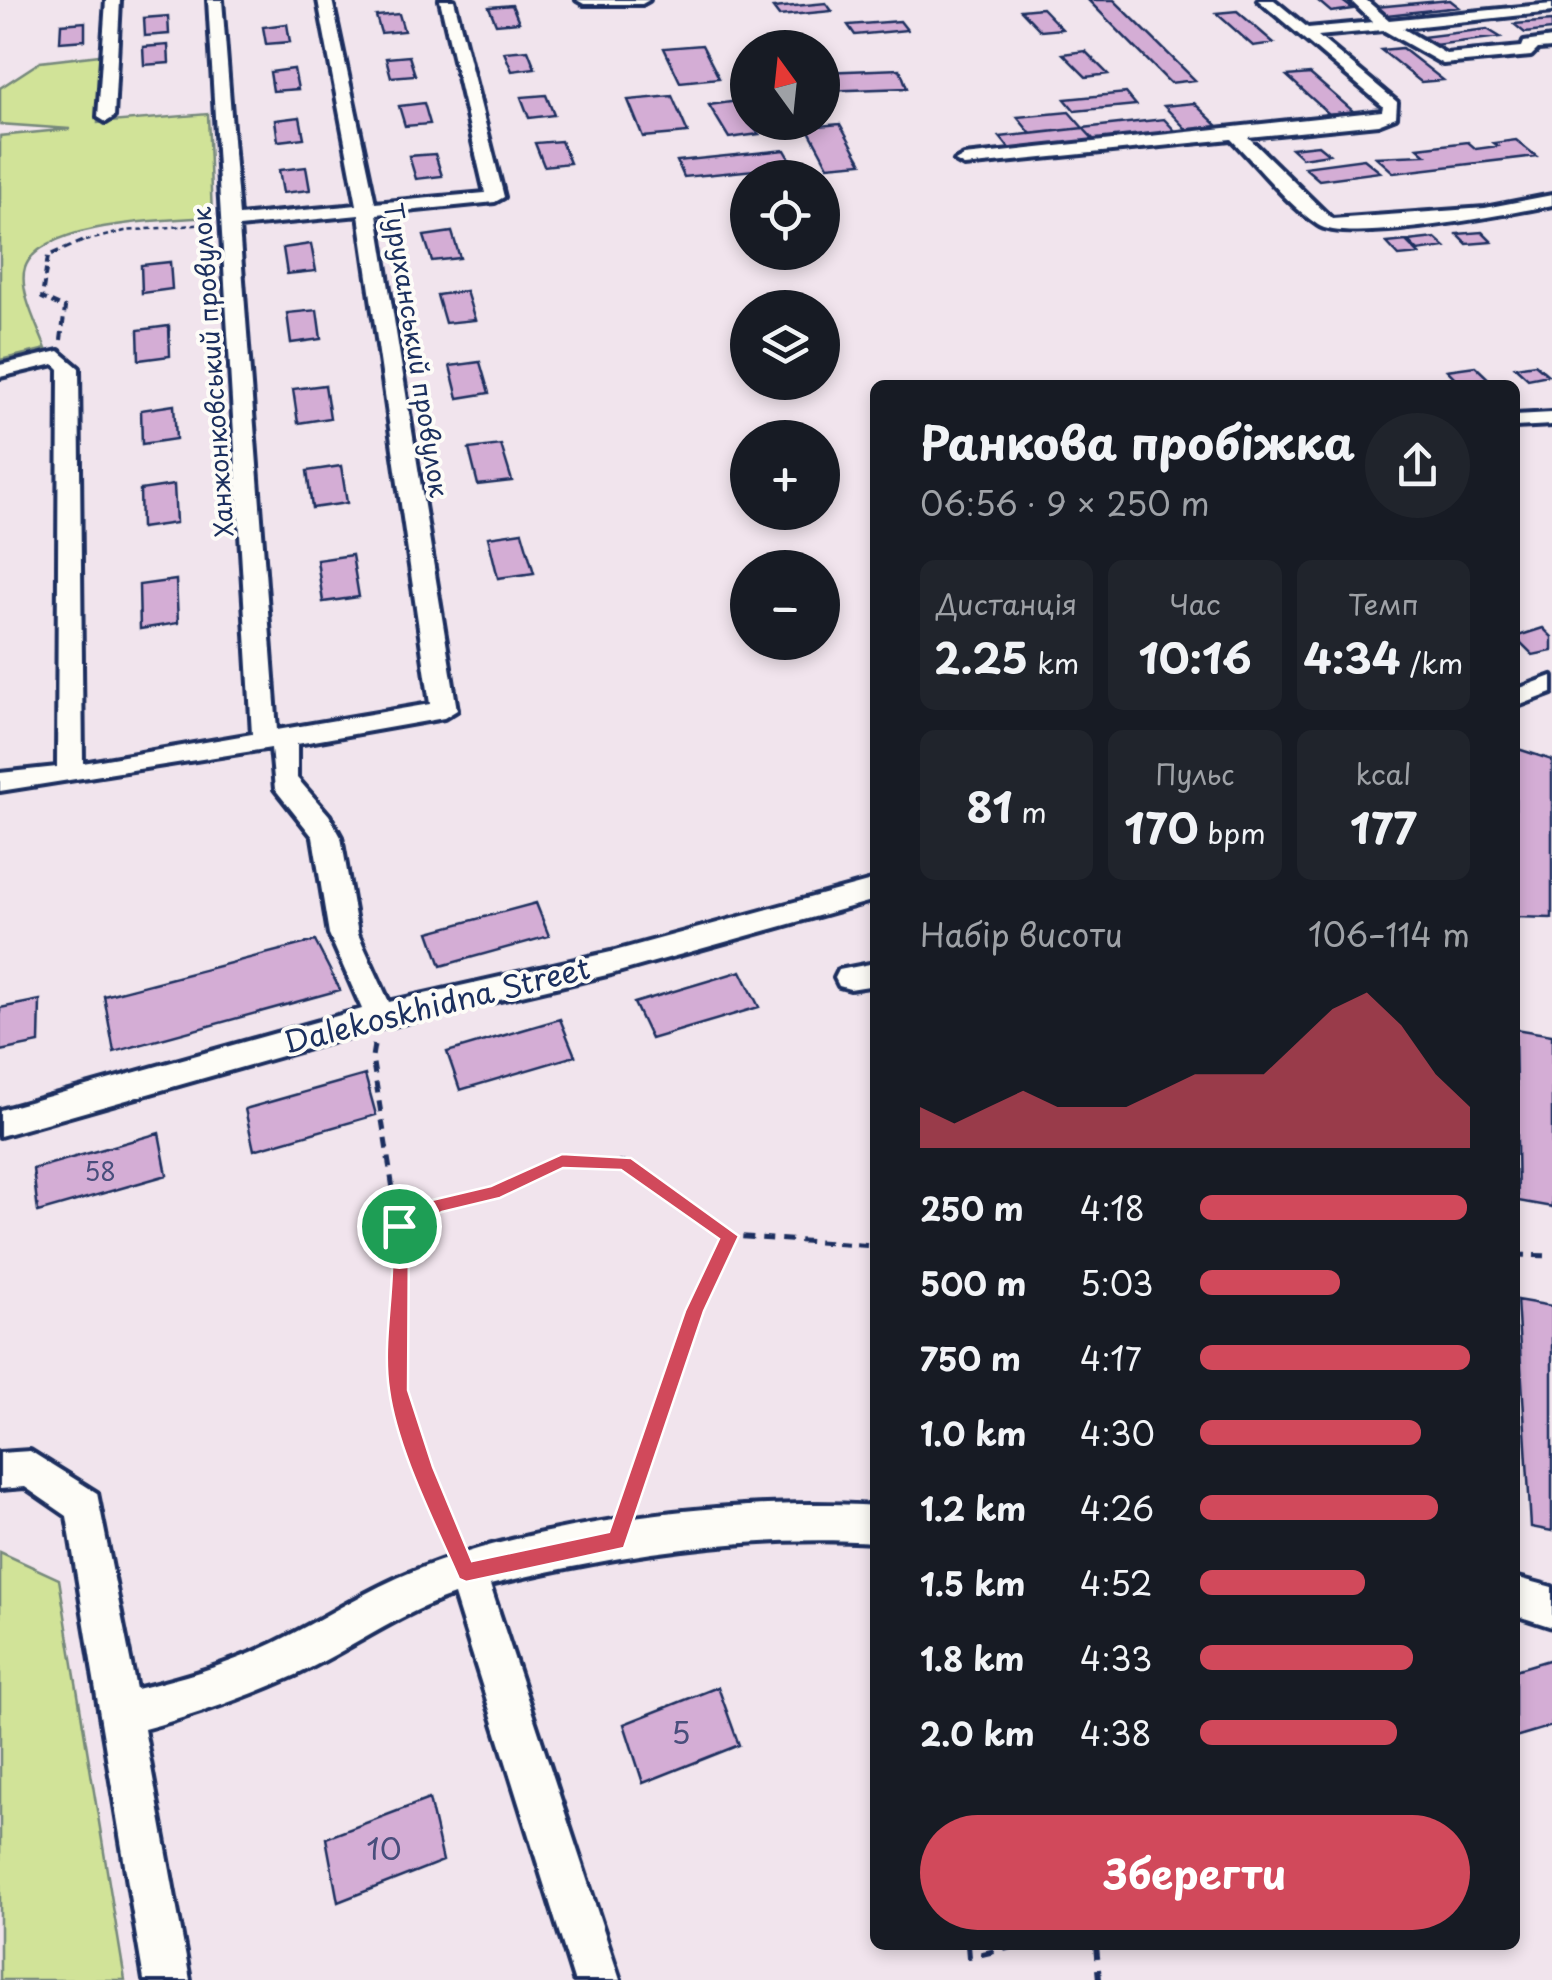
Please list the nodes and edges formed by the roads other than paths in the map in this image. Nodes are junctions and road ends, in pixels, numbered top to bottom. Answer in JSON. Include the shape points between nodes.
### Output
{"nodes":[{"id":1,"x":113,"y":0,"type":"edge"},
{"id":2,"x":216,"y":0,"type":"edge"},
{"id":3,"x":324,"y":0,"type":"edge"},
{"id":4,"x":447,"y":0,"type":"edge"},
{"id":5,"x":584,"y":0,"type":"edge"},
{"id":6,"x":642,"y":0,"type":"edge"},
{"id":7,"x":1265,"y":0,"type":"edge"},
{"id":8,"x":1357,"y":0,"type":"edge"},
{"id":9,"x":1467,"y":0,"type":"edge"},
{"id":10,"x":1552,"y":8,"type":"edge"},
{"id":11,"x":1487,"y":15,"type":"junction"},
{"id":12,"x":1386,"y":25,"type":"junction"},
{"id":13,"x":1305,"y":33,"type":"junction"},
{"id":14,"x":1552,"y":43,"type":"edge"},
{"id":15,"x":1529,"y":45,"type":"junction"},
{"id":16,"x":106,"y":117,"type":"dead end"},
{"id":17,"x":1234,"y":132,"type":"junction"},
{"id":18,"x":964,"y":161,"type":"dead end"},
{"id":19,"x":1552,"y":200,"type":"edge"},
{"id":20,"x":367,"y":209,"type":"junction"},
{"id":21,"x":230,"y":222,"type":"junction"},
{"id":22,"x":0,"y":370,"type":"edge"},
{"id":23,"x":1552,"y":419,"type":"edge"},
{"id":24,"x":1520,"y":421,"type":"edge"},
{"id":25,"x":1552,"y":684,"type":"edge"},
{"id":26,"x":1520,"y":697,"type":"edge"},
{"id":27,"x":275,"y":739,"type":"junction"},
{"id":28,"x":70,"y":774,"type":"junction"},
{"id":29,"x":0,"y":782,"type":"edge"},
{"id":30,"x":870,"y":891,"type":"edge"},
{"id":31,"x":380,"y":1016,"type":"junction"},
{"id":32,"x":0,"y":1123,"type":"edge"},
{"id":33,"x":0,"y":1471,"type":"edge"},
{"id":34,"x":870,"y":1524,"type":"edge"},
{"id":35,"x":466,"y":1572,"type":"junction"},
{"id":36,"x":1520,"y":1597,"type":"edge"},
{"id":37,"x":1552,"y":1606,"type":"edge"},
{"id":38,"x":120,"y":1714,"type":"junction"},
{"id":39,"x":167,"y":1980,"type":"edge"},
{"id":40,"x":597,"y":1980,"type":"edge"}],
"edges":[{"from":1,"to":16,"type":"street"},
{"from":2,"to":21,"type":"street","name":"Ханжонковський провулок"},
{"from":3,"to":20,"type":"street","name":"Туруханський провулок"},
{"from":4,"to":20,"type":"street","via":[[494,197]]},
{"from":5,"to":6,"type":"street"},
{"from":7,"to":13,"type":"street"},
{"from":8,"to":12,"type":"street"},
{"from":9,"to":11,"type":"street"},
{"from":10,"to":11,"type":"street"},
{"from":11,"to":12,"type":"street"},
{"from":11,"to":15,"type":"street"},
{"from":12,"to":13,"type":"street"},
{"from":12,"to":15,"type":"street","via":[[1443,60],[1530,51]]},
{"from":13,"to":17,"type":"street","via":[[1391,105],[1390,113]]},
{"from":14,"to":15,"type":"street"},
{"from":17,"to":18,"type":"street"},
{"from":17,"to":19,"type":"street","via":[[1326,223],[1344,227]]},
{"from":20,"to":21,"type":"street"},
{"from":20,"to":27,"type":"street","name":"Туруханський провулок","via":[[444,710]]},
{"from":21,"to":27,"type":"street","name":"Ханжонковський провулок"},
{"from":22,"to":28,"type":"street","via":[[59,357],[69,368]]},
{"from":23,"to":24,"type":"street"},
{"from":25,"to":26,"type":"street"},
{"from":27,"to":28,"type":"street"},
{"from":27,"to":31,"type":"street","name":"Ханжонковський провулок","via":[[284,785],[329,841],[340,925]]},
{"from":28,"to":29,"type":"street"},
{"from":30,"to":31,"type":"street","name":"Dalekoskhidna Street","via":[[610,963]]},
{"from":31,"to":32,"type":"street","name":"Dalekoskhidna Street"},
{"from":33,"to":38,"type":"street","via":[[30,1469],[84,1506]]},
{"from":34,"to":35,"type":"street","via":[[799,1519],[617,1540]]},
{"from":35,"to":38,"type":"street","via":[[421,1587],[283,1660],[192,1696]]},
{"from":35,"to":40,"type":"street"},
{"from":36,"to":37,"type":"street"},
{"from":38,"to":39,"type":"street"}]}
